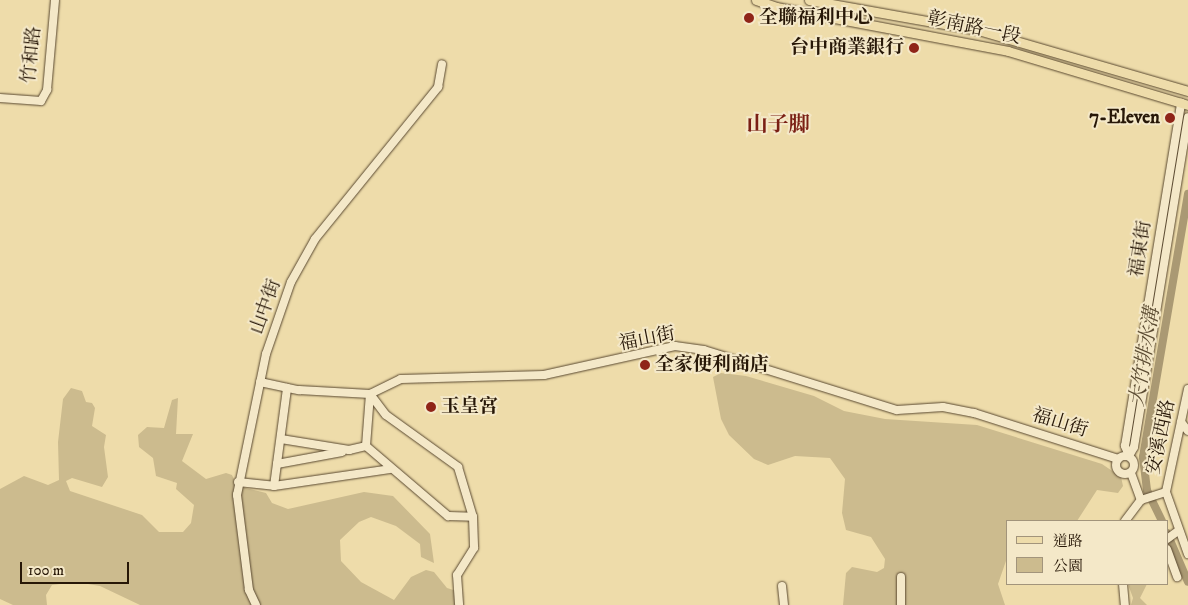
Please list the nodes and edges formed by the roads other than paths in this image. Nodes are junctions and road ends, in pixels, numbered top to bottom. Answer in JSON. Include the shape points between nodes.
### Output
{"nodes":[{"id":1,"x":55,"y":0,"type":"edge"},
{"id":2,"x":756,"y":0,"type":"edge"},
{"id":3,"x":809,"y":0,"type":"edge"},
{"id":4,"x":442,"y":64,"type":"dead end"},
{"id":5,"x":1186,"y":91,"type":"edge"},
{"id":6,"x":0,"y":98,"type":"edge"},
{"id":7,"x":1185,"y":104,"type":"edge"},
{"id":8,"x":1188,"y":118,"type":"edge"},
{"id":9,"x":1174,"y":144,"type":"junction"},
{"id":10,"x":1183,"y":146,"type":"junction"},
{"id":11,"x":1170,"y":172,"type":"junction"},
{"id":12,"x":1179,"y":174,"type":"junction"},
{"id":13,"x":1162,"y":221,"type":"junction"},
{"id":14,"x":1171,"y":223,"type":"junction"},
{"id":15,"x":1152,"y":281,"type":"junction"},
{"id":16,"x":1161,"y":283,"type":"junction"},
{"id":17,"x":260,"y":382,"type":"junction"},
{"id":18,"x":287,"y":388,"type":"junction"},
{"id":19,"x":1188,"y":389,"type":"edge"},
{"id":20,"x":370,"y":394,"type":"junction"},
{"id":21,"x":1181,"y":422,"type":"junction"},
{"id":22,"x":1188,"y":431,"type":"edge"},
{"id":23,"x":281,"y":439,"type":"junction"},
{"id":24,"x":366,"y":446,"type":"junction"},
{"id":25,"x":349,"y":450,"type":"junction"},
{"id":26,"x":1129,"y":456,"type":"junction"},
{"id":27,"x":1118,"y":460,"type":"junction"},
{"id":28,"x":277,"y":464,"type":"junction"},
{"id":29,"x":390,"y":469,"type":"junction"},
{"id":30,"x":1131,"y":473,"type":"junction"},
{"id":31,"x":238,"y":482,"type":"junction"},
{"id":32,"x":274,"y":486,"type":"junction"},
{"id":33,"x":1166,"y":492,"type":"junction"},
{"id":34,"x":1141,"y":500,"type":"junction"},
{"id":35,"x":473,"y":518,"type":"junction"},
{"id":36,"x":1126,"y":520,"type":"edge"},
{"id":37,"x":1177,"y":532,"type":"junction"},
{"id":38,"x":1168,"y":538,"type":"edge"},
{"id":39,"x":1168,"y":552,"type":"edge"},
{"id":40,"x":1188,"y":554,"type":"edge"},
{"id":41,"x":901,"y":577,"type":"dead end"},
{"id":42,"x":1177,"y":577,"type":"dead end"},
{"id":43,"x":1123,"y":585,"type":"edge"},
{"id":44,"x":782,"y":586,"type":"dead end"},
{"id":45,"x":256,"y":605,"type":"edge"},
{"id":46,"x":459,"y":605,"type":"edge"},
{"id":47,"x":784,"y":605,"type":"edge"},
{"id":48,"x":901,"y":605,"type":"edge"},
{"id":49,"x":1124,"y":605,"type":"edge"}],
"edges":[{"from":1,"to":6,"type":"street","name":"竹和路","via":[[47,90],[41,101]]},
{"from":2,"to":7,"type":"main road","name":"彰南路一段","via":[[776,7],[1008,51]]},
{"from":3,"to":5,"type":"main road","name":"彰南路一段","via":[[978,30]]},
{"from":4,"to":17,"type":"street","name":"山中街","via":[[438,87],[315,239],[291,282]]},
{"from":5,"to":7,"type":"main road","name":"福東街"},
{"from":7,"to":9,"type":"street","name":"福東街"},
{"from":8,"to":10,"type":"street","name":"福東街"},
{"from":9,"to":10,"type":"street"},
{"from":9,"to":11,"type":"street","name":"福東街"},
{"from":10,"to":12,"type":"street","name":"福東街"},
{"from":11,"to":12,"type":"street"},
{"from":11,"to":13,"type":"street","name":"福東街"},
{"from":12,"to":14,"type":"street","name":"福東街"},
{"from":13,"to":14,"type":"street"},
{"from":13,"to":15,"type":"street","name":"福東街"},
{"from":14,"to":16,"type":"street","name":"福東街"},
{"from":15,"to":16,"type":"street"},
{"from":15,"to":26,"type":"street","name":"福東街","via":[[1124,446]]},
{"from":16,"to":26,"type":"street","name":"福東街","via":[[1134,447]]},
{"from":17,"to":18,"type":"street","name":"福山街"},
{"from":17,"to":31,"type":"street","name":"山中街"},
{"from":18,"to":20,"type":"street","name":"福山街"},
{"from":18,"to":23,"type":"street"},
{"from":19,"to":21,"type":"street","name":"安溪西路"},
{"from":20,"to":24,"type":"street"},
{"from":20,"to":27,"type":"street","name":"福山街","via":[[400,380],[544,375],[675,346],[704,350],[897,410],[943,407],[974,413]]},
{"from":20,"to":35,"type":"street","via":[[386,415],[458,467]]},
{"from":21,"to":22,"type":"street"},
{"from":21,"to":33,"type":"street","name":"安溪西路"},
{"from":23,"to":25,"type":"street"},
{"from":23,"to":28,"type":"street"},
{"from":24,"to":25,"type":"street"},
{"from":24,"to":29,"type":"street"},
{"from":25,"to":28,"type":"street"},
{"from":26,"to":27,"type":"street"},
{"from":26,"to":30,"type":"street","name":"福山街","via":[[1135,464]]},
{"from":27,"to":30,"type":"street","name":"福山街","via":[[1119,472]]},
{"from":28,"to":32,"type":"street"},
{"from":29,"to":32,"type":"street"},
{"from":29,"to":35,"type":"street","via":[[448,516]]},
{"from":30,"to":34,"type":"street","name":"福山街"},
{"from":31,"to":32,"type":"street"},
{"from":31,"to":45,"type":"street","name":"山中街","via":[[242,550],[249,590]]},
{"from":33,"to":34,"type":"street"},
{"from":33,"to":37,"type":"street"},
{"from":34,"to":36,"type":"street"},
{"from":35,"to":46,"type":"street","via":[[474,548],[457,575]]},
{"from":37,"to":38,"type":"street"},
{"from":37,"to":40,"type":"street"},
{"from":39,"to":42,"type":"street"},
{"from":41,"to":48,"type":"street"},
{"from":43,"to":49,"type":"street"},
{"from":44,"to":47,"type":"street"}]}
